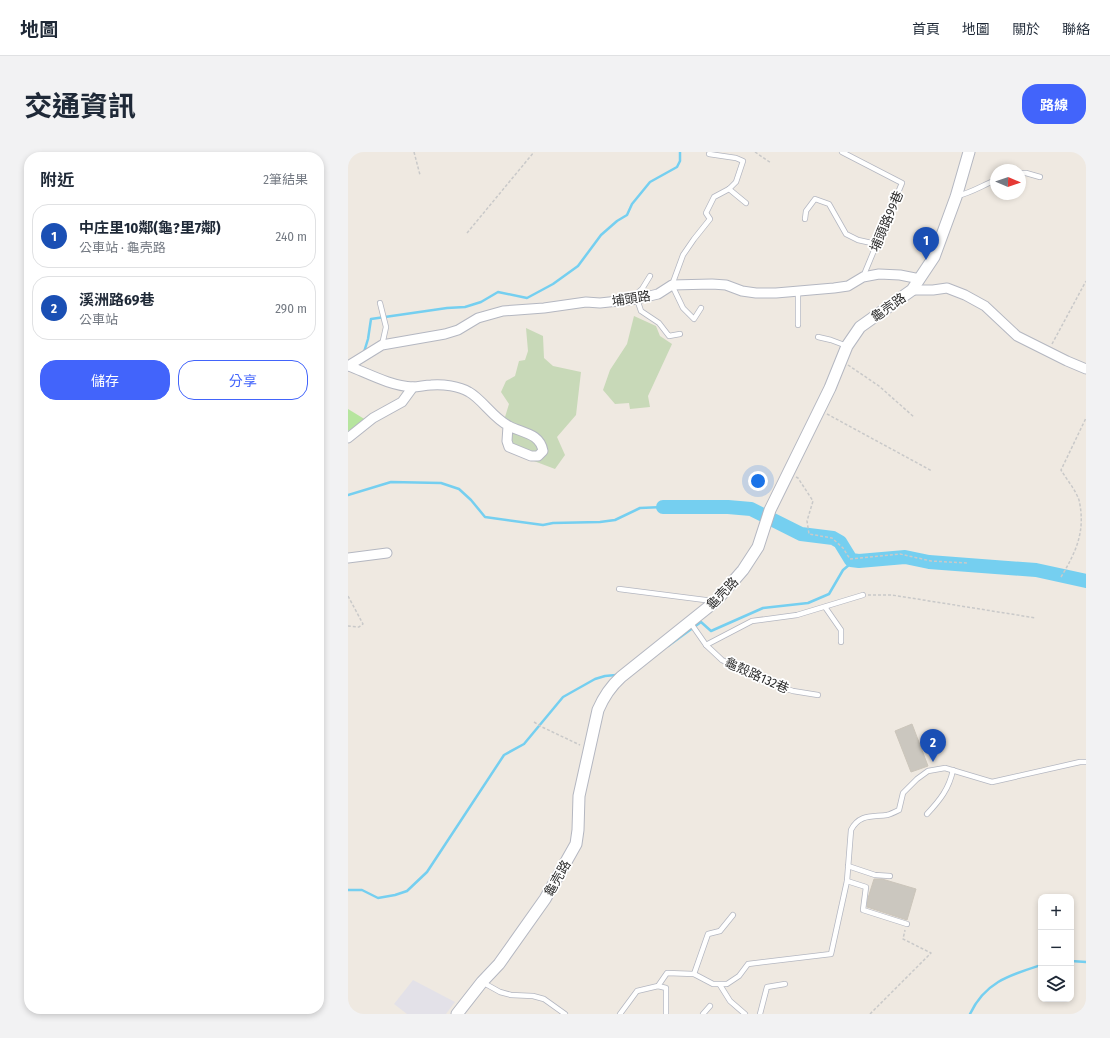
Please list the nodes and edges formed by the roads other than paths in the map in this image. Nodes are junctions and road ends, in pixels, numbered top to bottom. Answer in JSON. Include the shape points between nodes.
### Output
{"nodes":[{"id":1,"x":842,"y":152,"type":"edge"},
{"id":2,"x":970,"y":152,"type":"edge"},
{"id":3,"x":709,"y":154,"type":"dead end"},
{"id":4,"x":1026,"y":173,"type":"edge"},
{"id":5,"x":1040,"y":177,"type":"dead end"},
{"id":6,"x":990,"y":183,"type":"edge"},
{"id":7,"x":729,"y":189,"type":"junction"},
{"id":8,"x":956,"y":197,"type":"junction"},
{"id":9,"x":746,"y":203,"type":"dead end"},
{"id":10,"x":805,"y":219,"type":"dead end"},
{"id":11,"x":876,"y":244,"type":"junction"},
{"id":12,"x":650,"y":276,"type":"dead end"},
{"id":13,"x":863,"y":277,"type":"junction"},
{"id":14,"x":920,"y":279,"type":"junction"},
{"id":15,"x":672,"y":285,"type":"junction"},
{"id":16,"x":798,"y":290,"type":"junction"},
{"id":17,"x":912,"y":290,"type":"junction"},
{"id":18,"x":633,"y":300,"type":"junction"},
{"id":19,"x":380,"y":303,"type":"dead end"},
{"id":20,"x":701,"y":308,"type":"dead end"},
{"id":21,"x":798,"y":325,"type":"dead end"},
{"id":22,"x":680,"y":334,"type":"dead end"},
{"id":23,"x":818,"y":337,"type":"dead end"},
{"id":24,"x":382,"y":345,"type":"junction"},
{"id":25,"x":847,"y":346,"type":"junction"},
{"id":26,"x":348,"y":366,"type":"edge"},
{"id":27,"x":1086,"y":369,"type":"edge"},
{"id":28,"x":413,"y":387,"type":"junction"},
{"id":29,"x":508,"y":426,"type":"dead end"},
{"id":30,"x":348,"y":438,"type":"edge"},
{"id":31,"x":387,"y":553,"type":"dead end"},
{"id":32,"x":348,"y":558,"type":"edge"},
{"id":33,"x":619,"y":589,"type":"dead end"},
{"id":34,"x":863,"y":595,"type":"road end"},
{"id":35,"x":716,"y":602,"type":"junction"},
{"id":36,"x":825,"y":607,"type":"junction"},
{"id":37,"x":690,"y":622,"type":"junction"},
{"id":38,"x":841,"y":642,"type":"dead end"},
{"id":39,"x":706,"y":645,"type":"junction"},
{"id":40,"x":818,"y":695,"type":"dead end"},
{"id":41,"x":1086,"y":762,"type":"edge"},
{"id":42,"x":953,"y":770,"type":"junction"},
{"id":43,"x":927,"y":814,"type":"dead end"},
{"id":44,"x":848,"y":866,"type":"junction"},
{"id":45,"x":890,"y":876,"type":"dead end"},
{"id":46,"x":847,"y":881,"type":"junction"},
{"id":47,"x":734,"y":915,"type":"dead end"},
{"id":48,"x":907,"y":924,"type":"road end"},
{"id":49,"x":694,"y":974,"type":"junction"},
{"id":50,"x":482,"y":982,"type":"junction"},
{"id":51,"x":785,"y":984,"type":"dead end"},
{"id":52,"x":720,"y":985,"type":"junction"},
{"id":53,"x":658,"y":986,"type":"junction"},
{"id":54,"x":710,"y":1006,"type":"dead end"},
{"id":55,"x":457,"y":1014,"type":"edge"},
{"id":56,"x":565,"y":1014,"type":"edge"},
{"id":57,"x":620,"y":1014,"type":"edge"},
{"id":58,"x":666,"y":1014,"type":"edge"},
{"id":59,"x":703,"y":1014,"type":"edge"},
{"id":60,"x":745,"y":1014,"type":"edge"},
{"id":61,"x":760,"y":1014,"type":"edge"}],
"edges":[{"from":1,"to":11,"type":"lane","name":"埔頭路99巷","via":[[902,183]]},
{"from":2,"to":8,"type":"street","name":"龜壳路"},
{"from":3,"to":7,"type":"lane","via":[[743,161],[736,182]]},
{"from":4,"to":5,"type":"lane"},
{"from":6,"to":8,"type":"lane"},
{"from":7,"to":9,"type":"lane"},
{"from":7,"to":15,"type":"lane","via":[[714,197],[706,214],[710,219],[683,255]]},
{"from":8,"to":14,"type":"street","name":"龜壳路","via":[[934,258]]},
{"from":10,"to":11,"type":"lane","via":[[806,211],[815,199],[829,204],[846,234]]},
{"from":11,"to":13,"type":"lane","name":"埔頭路99巷"},
{"from":12,"to":18,"type":"lane"},
{"from":13,"to":14,"type":"street","name":"埔頭路","via":[[879,274]]},
{"from":13,"to":16,"type":"street","name":"埔頭路","via":[[848,286]]},
{"from":14,"to":17,"type":"street","name":"龜壳路"},
{"from":15,"to":16,"type":"street","name":"埔頭路","via":[[726,285],[756,293]]},
{"from":15,"to":18,"type":"street","name":"埔頭路","via":[[658,294]]},
{"from":15,"to":20,"type":"lane","via":[[683,308],[694,320]]},
{"from":16,"to":21,"type":"lane"},
{"from":17,"to":25,"type":"street","name":"龜壳路","via":[[860,327]]},
{"from":17,"to":27,"type":"street","via":[[948,288],[965,295],[985,306],[1017,336]]},
{"from":18,"to":22,"type":"lane","via":[[641,311],[659,323],[669,336]]},
{"from":18,"to":24,"type":"street","name":"埔頭路","via":[[503,311],[478,318],[458,330],[445,334]]},
{"from":19,"to":24,"type":"lane","via":[[386,327]]},
{"from":23,"to":25,"type":"lane"},
{"from":24,"to":26,"type":"street","name":"埔頭路"},
{"from":25,"to":35,"type":"street","name":"龜壳路","via":[[830,388],[770,510],[758,546],[743,570]]},
{"from":26,"to":28,"type":"street","via":[[381,379]]},
{"from":28,"to":29,"type":"street","via":[[444,385],[470,392]]},
{"from":28,"to":30,"type":"street","via":[[402,402],[373,418]]},
{"from":31,"to":32,"type":"street"},
{"from":33,"to":35,"type":"lane"},
{"from":34,"to":36,"type":"lane"},
{"from":35,"to":37,"type":"street","name":"龜壳路"},
{"from":36,"to":38,"type":"lane","via":[[841,630]]},
{"from":36,"to":39,"type":"lane","via":[[797,615],[752,621]]},
{"from":37,"to":39,"type":"lane","name":"龜殼路132巷"},
{"from":37,"to":50,"type":"street","name":"龜壳路","via":[[610,687],[603,698],[598,710],[579,796],[576,844],[545,899],[499,964]]},
{"from":39,"to":40,"type":"lane","name":"龜殼路132巷","via":[[722,660],[763,681],[793,691]]},
{"from":41,"to":42,"type":"lane","via":[[992,782]]},
{"from":42,"to":43,"type":"lane","via":[[950,784],[938,803]]},
{"from":42,"to":44,"type":"lane","via":[[945,768],[928,771],[903,793],[899,810],[867,816],[855,822],[851,830]]},
{"from":44,"to":45,"type":"lane","via":[[875,875]]},
{"from":44,"to":46,"type":"lane"},
{"from":46,"to":48,"type":"lane","via":[[866,887],[863,910]]},
{"from":46,"to":52,"type":"lane","via":[[831,954],[748,964],[739,976],[727,984]]},
{"from":47,"to":49,"type":"lane","via":[[720,931],[708,934]]},
{"from":49,"to":52,"type":"lane"},
{"from":49,"to":53,"type":"lane","via":[[667,973]]},
{"from":50,"to":55,"type":"street","name":"龜壳路"},
{"from":50,"to":56,"type":"lane","via":[[500,992],[544,999]]},
{"from":51,"to":61,"type":"lane","via":[[767,987]]},
{"from":52,"to":60,"type":"lane","via":[[730,1001]]},
{"from":53,"to":57,"type":"lane","via":[[637,992]]},
{"from":53,"to":58,"type":"lane","via":[[666,988]]},
{"from":54,"to":59,"type":"lane"}]}
